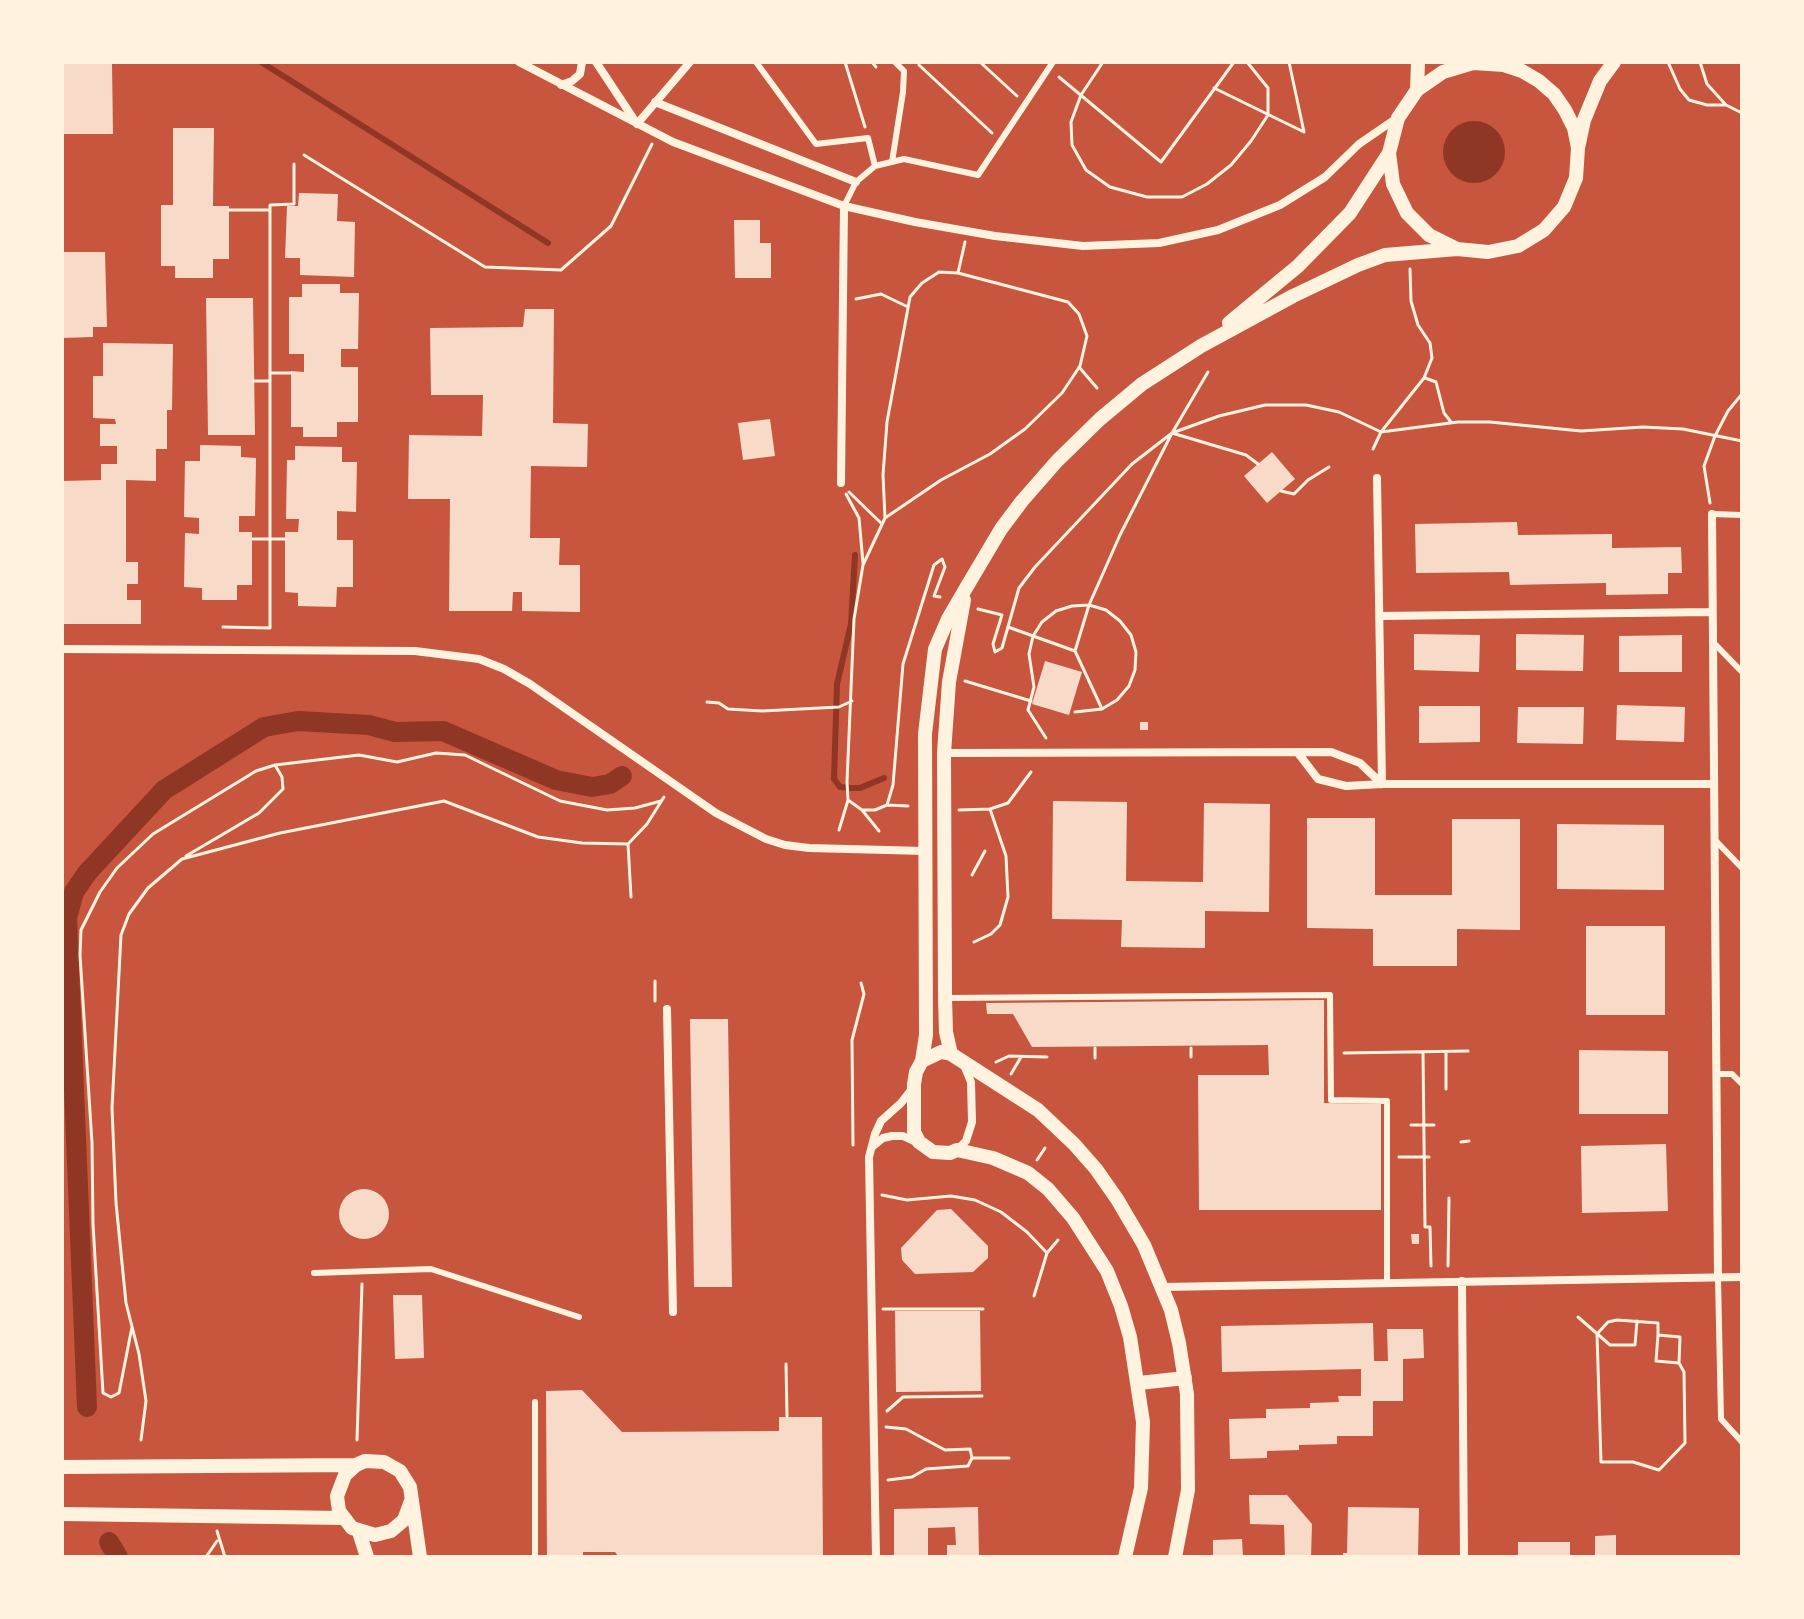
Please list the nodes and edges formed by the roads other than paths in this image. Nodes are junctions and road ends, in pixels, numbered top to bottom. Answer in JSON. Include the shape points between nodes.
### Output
{"nodes":[{"id":1,"x":519,"y":62,"type":"edge"},
{"id":2,"x":582,"y":62,"type":"edge"},
{"id":3,"x":596,"y":62,"type":"edge"},
{"id":4,"x":690,"y":62,"type":"edge"},
{"id":5,"x":756,"y":62,"type":"edge"},
{"id":6,"x":895,"y":62,"type":"edge"},
{"id":7,"x":1053,"y":62,"type":"edge"},
{"id":8,"x":1418,"y":62,"type":"edge"},
{"id":9,"x":1614,"y":62,"type":"edge"},
{"id":10,"x":1508,"y":64,"type":"edge"},
{"id":11,"x":561,"y":85,"type":"junction"},
{"id":12,"x":1417,"y":90,"type":"junction"},
{"id":13,"x":655,"y":102,"type":"junction"},
{"id":14,"x":1398,"y":118,"type":"junction"},
{"id":15,"x":637,"y":124,"type":"junction"},
{"id":16,"x":1578,"y":148,"type":"junction"},
{"id":17,"x":1389,"y":153,"type":"junction"},
{"id":18,"x":892,"y":162,"type":"junction"},
{"id":19,"x":875,"y":166,"type":"junction"},
{"id":20,"x":856,"y":182,"type":"junction"},
{"id":21,"x":844,"y":206,"type":"junction"},
{"id":22,"x":1457,"y":249,"type":"junction"},
{"id":23,"x":1201,"y":346,"type":"junction"},
{"id":24,"x":1377,"y":478,"type":"dead end"},
{"id":25,"x":841,"y":483,"type":"road end"},
{"id":26,"x":1712,"y":514,"type":"joint"},
{"id":27,"x":1742,"y":515,"type":"edge"},
{"id":28,"x":966,"y":588,"type":"junction"},
{"id":29,"x":1712,"y":612,"type":"junction"},
{"id":30,"x":1380,"y":616,"type":"junction"},
{"id":31,"x":1712,"y":641,"type":"junction"},
{"id":32,"x":62,"y":649,"type":"edge"},
{"id":33,"x":1742,"y":672,"type":"edge"},
{"id":34,"x":944,"y":753,"type":"junction"},
{"id":35,"x":1298,"y":753,"type":"junction"},
{"id":36,"x":1382,"y":784,"type":"junction"},
{"id":37,"x":1714,"y":784,"type":"junction"},
{"id":38,"x":1714,"y":839,"type":"junction"},
{"id":39,"x":925,"y":851,"type":"junction"},
{"id":40,"x":1742,"y":868,"type":"edge"},
{"id":41,"x":945,"y":998,"type":"junction"},
{"id":42,"x":667,"y":1009,"type":"road end"},
{"id":43,"x":951,"y":1054,"type":"junction"},
{"id":44,"x":922,"y":1061,"type":"junction"},
{"id":45,"x":963,"y":1064,"type":"junction"},
{"id":46,"x":1716,"y":1074,"type":"junction"},
{"id":47,"x":914,"y":1084,"type":"junction"},
{"id":48,"x":1742,"y":1084,"type":"edge"},
{"id":49,"x":871,"y":1147,"type":"junction"},
{"id":50,"x":925,"y":1147,"type":"junction"},
{"id":51,"x":957,"y":1150,"type":"junction"},
{"id":52,"x":314,"y":1273,"type":"dead end"},
{"id":53,"x":1742,"y":1277,"type":"edge"},
{"id":54,"x":1718,"y":1278,"type":"junction"},
{"id":55,"x":1462,"y":1281,"type":"junction"},
{"id":56,"x":1387,"y":1282,"type":"junction"},
{"id":57,"x":1163,"y":1287,"type":"junction"},
{"id":58,"x":673,"y":1312,"type":"dead end"},
{"id":59,"x":579,"y":1317,"type":"dead end"},
{"id":60,"x":1185,"y":1378,"type":"junction"},
{"id":61,"x":1139,"y":1383,"type":"junction"},
{"id":62,"x":535,"y":1402,"type":"dead end"},
{"id":63,"x":1742,"y":1442,"type":"edge"},
{"id":64,"x":356,"y":1465,"type":"junction"},
{"id":65,"x":62,"y":1467,"type":"edge"},
{"id":66,"x":412,"y":1497,"type":"junction"},
{"id":67,"x":62,"y":1514,"type":"edge"},
{"id":68,"x":343,"y":1518,"type":"junction"},
{"id":69,"x":359,"y":1532,"type":"junction"},
{"id":70,"x":367,"y":1557,"type":"edge"},
{"id":71,"x":420,"y":1557,"type":"edge"},
{"id":72,"x":535,"y":1557,"type":"edge"},
{"id":73,"x":876,"y":1557,"type":"edge"},
{"id":74,"x":1125,"y":1557,"type":"edge"},
{"id":75,"x":1175,"y":1557,"type":"edge"},
{"id":76,"x":1464,"y":1557,"type":"edge"}],
"edges":[{"from":1,"to":11,"type":"street"},
{"from":2,"to":11,"type":"street","via":[[580,74]]},
{"from":3,"to":15,"type":"street"},
{"from":4,"to":13,"type":"street"},
{"from":5,"to":19,"type":"lane","via":[[816,144],[868,138]]},
{"from":6,"to":18,"type":"lane","via":[[904,71]]},
{"from":7,"to":18,"type":"lane","via":[[978,175],[904,159]]},
{"from":8,"to":12,"type":"street"},
{"from":9,"to":16,"type":"street","via":[[1600,81]]},
{"from":10,"to":12,"type":"street","via":[[1473,63],[1443,72]]},
{"from":10,"to":16,"type":"street","via":[[1554,94],[1574,128]]},
{"from":11,"to":15,"type":"street"},
{"from":12,"to":14,"type":"street"},
{"from":13,"to":15,"type":"street"},
{"from":13,"to":20,"type":"street"},
{"from":14,"to":17,"type":"street"},
{"from":14,"to":21,"type":"street","via":[[1359,144],[1325,177],[1280,205],[1218,230],[1159,243],[1083,246],[967,232]]},
{"from":15,"to":21,"type":"street"},
{"from":16,"to":22,"type":"street","via":[[1576,178],[1564,207],[1544,230],[1518,246],[1488,252]]},
{"from":17,"to":22,"type":"street","via":[[1393,184],[1407,213],[1429,235]]},
{"from":17,"to":23,"type":"street","via":[[1366,191],[1327,237]]},
{"from":18,"to":19,"type":"lane"},
{"from":19,"to":20,"type":"lane"},
{"from":20,"to":21,"type":"lane"},
{"from":21,"to":25,"type":"street"},
{"from":22,"to":23,"type":"street","via":[[1385,255],[1358,265]]},
{"from":23,"to":28,"type":"street","via":[[1142,384],[1057,461],[1001,529]]},
{"from":24,"to":30,"type":"street"},
{"from":26,"to":27,"type":"lane"},
{"from":26,"to":29,"type":"street"},
{"from":28,"to":34,"type":"street","via":[[949,682]]},
{"from":28,"to":39,"type":"street","via":[[935,649],[929,684]]},
{"from":29,"to":30,"type":"street"},
{"from":29,"to":31,"type":"street"},
{"from":30,"to":36,"type":"street"},
{"from":31,"to":33,"type":"lane"},
{"from":31,"to":37,"type":"street"},
{"from":32,"to":39,"type":"street","via":[[415,651],[479,659],[530,684],[739,827],[785,845]]},
{"from":34,"to":35,"type":"street"},
{"from":34,"to":41,"type":"street"},
{"from":35,"to":36,"type":"street","via":[[1348,757]]},
{"from":35,"to":36,"type":"street","via":[[1318,779],[1361,787]]},
{"from":36,"to":37,"type":"street"},
{"from":37,"to":38,"type":"street"},
{"from":38,"to":40,"type":"lane"},
{"from":38,"to":46,"type":"street"},
{"from":39,"to":44,"type":"street"},
{"from":41,"to":43,"type":"street"},
{"from":41,"to":56,"type":"lane","via":[[1330,995],[1331,1100],[1387,1101]]},
{"from":42,"to":58,"type":"street"},
{"from":43,"to":44,"type":"street","via":[[941,1052]]},
{"from":43,"to":45,"type":"street"},
{"from":44,"to":47,"type":"street"},
{"from":45,"to":51,"type":"street","via":[[971,1082],[972,1122]]},
{"from":45,"to":57,"type":"street","via":[[1028,1103],[1085,1156],[1130,1219]]},
{"from":46,"to":48,"type":"lane","via":[[1732,1074]]},
{"from":46,"to":54,"type":"street"},
{"from":47,"to":49,"type":"street","via":[[881,1121]]},
{"from":47,"to":50,"type":"street","via":[[914,1132]]},
{"from":49,"to":50,"type":"street","via":[[892,1136]]},
{"from":49,"to":73,"type":"street"},
{"from":50,"to":51,"type":"street","via":[[941,1154]]},
{"from":51,"to":61,"type":"street","via":[[1028,1173],[1073,1218],[1117,1294]]},
{"from":52,"to":59,"type":"lane","via":[[431,1269]]},
{"from":53,"to":54,"type":"street"},
{"from":54,"to":55,"type":"street"},
{"from":54,"to":63,"type":"lane","via":[[1721,1419]]},
{"from":55,"to":56,"type":"street"},
{"from":55,"to":76,"type":"street"},
{"from":56,"to":57,"type":"street"},
{"from":57,"to":60,"type":"street"},
{"from":60,"to":61,"type":"street"},
{"from":60,"to":75,"type":"street","via":[[1189,1465]]},
{"from":61,"to":74,"type":"street","via":[[1142,1475]]},
{"from":62,"to":72,"type":"lane"},
{"from":64,"to":65,"type":"street"},
{"from":64,"to":66,"type":"street","via":[[374,1460],[393,1465],[406,1478]]},
{"from":64,"to":68,"type":"street","via":[[338,1488]]},
{"from":66,"to":69,"type":"street","via":[[408,1513],[391,1531]]},
{"from":66,"to":71,"type":"street"},
{"from":67,"to":68,"type":"street"},
{"from":68,"to":69,"type":"street"},
{"from":69,"to":70,"type":"street"}]}
